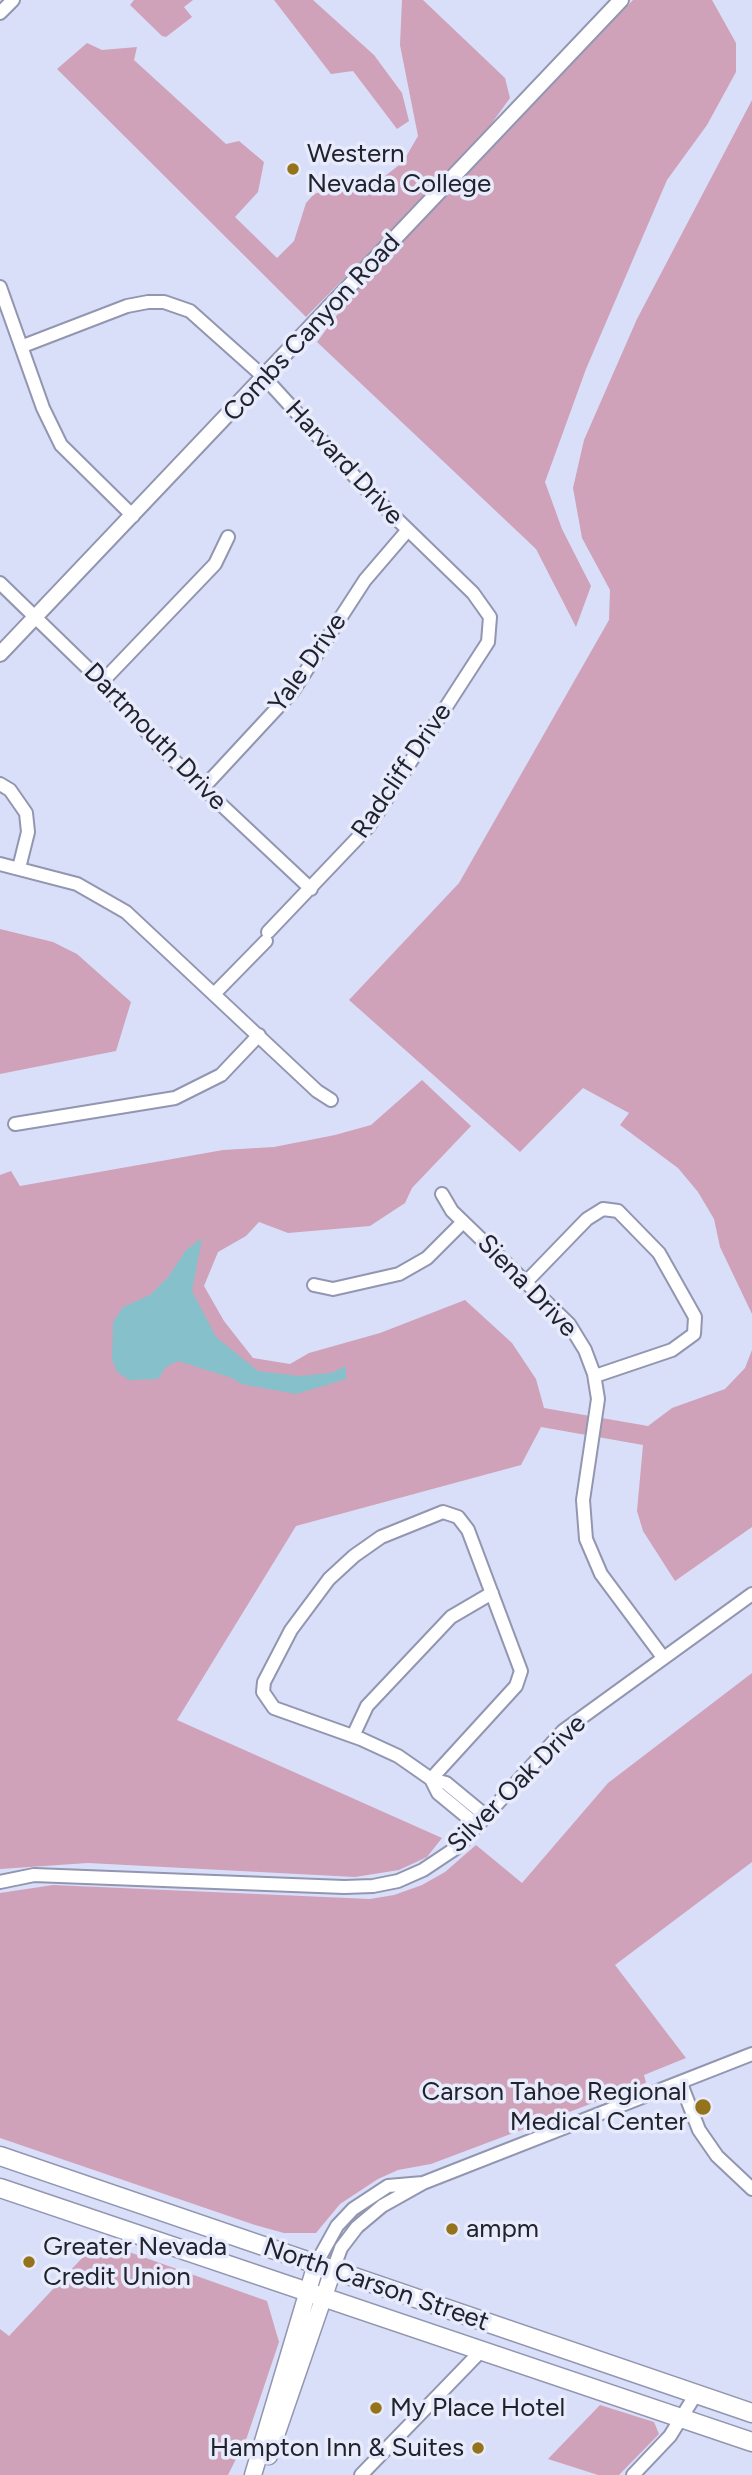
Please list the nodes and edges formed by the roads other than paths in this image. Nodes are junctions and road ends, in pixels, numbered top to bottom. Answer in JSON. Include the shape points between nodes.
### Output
{"nodes":[{"id":1,"x":13,"y":0,"type":"edge"},
{"id":2,"x":621,"y":0,"type":"edge"},
{"id":3,"x":0,"y":13,"type":"edge"},
{"id":4,"x":0,"y":287,"type":"edge"},
{"id":5,"x":23,"y":346,"type":"junction"},
{"id":6,"x":265,"y":378,"type":"junction"},
{"id":7,"x":133,"y":516,"type":"junction"},
{"id":8,"x":407,"y":531,"type":"junction"},
{"id":9,"x":228,"y":537,"type":"dead end"},
{"id":10,"x":0,"y":583,"type":"edge"},
{"id":11,"x":473,"y":593,"type":"joint"},
{"id":12,"x":36,"y":617,"type":"junction"},
{"id":13,"x":0,"y":654,"type":"edge"},
{"id":14,"x":102,"y":682,"type":"junction"},
{"id":15,"x":0,"y":784,"type":"edge"},
{"id":16,"x":203,"y":788,"type":"junction"},
{"id":17,"x":0,"y":864,"type":"edge"},
{"id":18,"x":19,"y":868,"type":"junction"},
{"id":19,"x":311,"y":889,"type":"junction"},
{"id":20,"x":215,"y":993,"type":"junction"},
{"id":21,"x":259,"y":1035,"type":"junction"},
{"id":22,"x":331,"y":1100,"type":"dead end"},
{"id":23,"x":15,"y":1124,"type":"dead end"},
{"id":24,"x":442,"y":1195,"type":"dead end"},
{"id":25,"x":463,"y":1222,"type":"junction"},
{"id":26,"x":526,"y":1282,"type":"junction"},
{"id":27,"x":314,"y":1285,"type":"dead end"},
{"id":28,"x":595,"y":1376,"type":"junction"},
{"id":29,"x":492,"y":1593,"type":"junction"},
{"id":30,"x":752,"y":1594,"type":"edge"},
{"id":31,"x":662,"y":1656,"type":"junction"},
{"id":32,"x":353,"y":1736,"type":"junction"},
{"id":33,"x":431,"y":1779,"type":"junction"},
{"id":34,"x":482,"y":1821,"type":"junction"},
{"id":35,"x":0,"y":1882,"type":"edge"},
{"id":36,"x":752,"y":2054,"type":"edge"},
{"id":37,"x":681,"y":2084,"type":"junction"},
{"id":38,"x":0,"y":2156,"type":"edge"},
{"id":39,"x":423,"y":2183,"type":"junction"},
{"id":40,"x":0,"y":2188,"type":"edge"},
{"id":41,"x":752,"y":2189,"type":"edge"},
{"id":42,"x":316,"y":2264,"type":"junction"},
{"id":43,"x":333,"y":2270,"type":"junction"},
{"id":44,"x":317,"y":2294,"type":"junction"},
{"id":45,"x":482,"y":2350,"type":"junction"},
{"id":46,"x":696,"y":2394,"type":"junction"},
{"id":47,"x":752,"y":2413,"type":"edge"},
{"id":48,"x":683,"y":2418,"type":"junction"},
{"id":49,"x":752,"y":2442,"type":"edge"},
{"id":50,"x":253,"y":2475,"type":"edge"},
{"id":51,"x":262,"y":2475,"type":"edge"},
{"id":52,"x":361,"y":2475,"type":"edge"},
{"id":53,"x":633,"y":2475,"type":"edge"}],
"edges":[{"from":1,"to":3,"type":"street"},
{"from":2,"to":6,"type":"street","name":"Combs Canyon Road"},
{"from":4,"to":5,"type":"street"},
{"from":5,"to":6,"type":"street","name":"Harvard Drive","via":[[127,306],[164,302],[190,311]]},
{"from":5,"to":7,"type":"street","via":[[43,408],[61,445]]},
{"from":6,"to":7,"type":"street","name":"Combs Canyon Road"},
{"from":6,"to":8,"type":"street","name":"Harvard Drive"},
{"from":7,"to":12,"type":"street","name":"Combs Canyon Road"},
{"from":8,"to":11,"type":"street","name":"Harvard Drive"},
{"from":8,"to":16,"type":"street","name":"Yale Drive","via":[[365,580],[293,691]]},
{"from":9,"to":14,"type":"street","via":[[215,564]]},
{"from":10,"to":12,"type":"street","name":"Dartmouth Drive"},
{"from":11,"to":19,"type":"street","name":"Radcliff Drive","via":[[490,617],[488,642],[369,826]]},
{"from":12,"to":13,"type":"street","name":"Combs Canyon Road"},
{"from":12,"to":14,"type":"street","name":"Dartmouth Drive"},
{"from":14,"to":16,"type":"street","name":"Dartmouth Drive"},
{"from":15,"to":18,"type":"street","via":[[26,813],[28,832]]},
{"from":16,"to":19,"type":"street","name":"Dartmouth Drive"},
{"from":17,"to":18,"type":"street"},
{"from":18,"to":20,"type":"street","via":[[77,884],[103,897],[149,930]]},
{"from":19,"to":20,"type":"street","name":"Radcliff Drive"},
{"from":20,"to":21,"type":"street"},
{"from":21,"to":22,"type":"street"},
{"from":21,"to":23,"type":"street","via":[[220,1075],[175,1098]]},
{"from":24,"to":25,"type":"street","name":"Siena Drive"},
{"from":25,"to":26,"type":"street","name":"Siena Drive"},
{"from":25,"to":27,"type":"street","via":[[427,1258],[399,1273],[333,1289]]},
{"from":26,"to":28,"type":"street","name":"Siena Drive","via":[[569,1324]]},
{"from":26,"to":28,"type":"street","via":[[587,1219],[603,1209],[618,1211],[659,1253],[695,1317],[694,1334],[673,1350]]},
{"from":28,"to":31,"type":"street","name":"Siena Drive","via":[[596,1427],[583,1500],[586,1539],[601,1574]]},
{"from":29,"to":32,"type":"street","via":[[451,1617],[367,1706]]},
{"from":29,"to":32,"type":"street","via":[[466,1525],[448,1513],[434,1514],[381,1537],[329,1579],[291,1630],[263,1692],[274,1707]]},
{"from":29,"to":33,"type":"street","via":[[520,1666],[519,1682]]},
{"from":30,"to":31,"type":"street","name":"Silver Oak Drive"},
{"from":31,"to":34,"type":"street","name":"Silver Oak Drive","via":[[563,1731]]},
{"from":32,"to":33,"type":"street","via":[[398,1756]]},
{"from":33,"to":34,"type":"street","via":[[446,1783]]},
{"from":34,"to":35,"type":"street","name":"Silver Oak Drive","via":[[459,1846],[423,1870],[373,1886],[60,1875]]},
{"from":36,"to":37,"type":"street"},
{"from":37,"to":39,"type":"street"},
{"from":37,"to":41,"type":"street","via":[[699,2130],[717,2156]]},
{"from":38,"to":42,"type":"main road","name":"North Carson Street"},
{"from":39,"to":42,"type":"street","via":[[388,2186],[354,2209],[337,2226]]},
{"from":39,"to":43,"type":"street","via":[[382,2206],[357,2227],[341,2248]]},
{"from":40,"to":44,"type":"main road","name":"North Carson Street"},
{"from":42,"to":43,"type":"main road","name":"North Carson Street"},
{"from":42,"to":44,"type":"main road"},
{"from":43,"to":44,"type":"main road"},
{"from":43,"to":46,"type":"main road","name":"North Carson Street"},
{"from":44,"to":45,"type":"main road","name":"North Carson Street"},
{"from":44,"to":50,"type":"main road"},
{"from":44,"to":51,"type":"main road"},
{"from":45,"to":48,"type":"main road","name":"North Carson Street"},
{"from":45,"to":52,"type":"street"},
{"from":46,"to":47,"type":"main road","name":"North Carson Street"},
{"from":46,"to":48,"type":"street"},
{"from":48,"to":49,"type":"main road","name":"North Carson Street"},
{"from":48,"to":53,"type":"street"}]}
